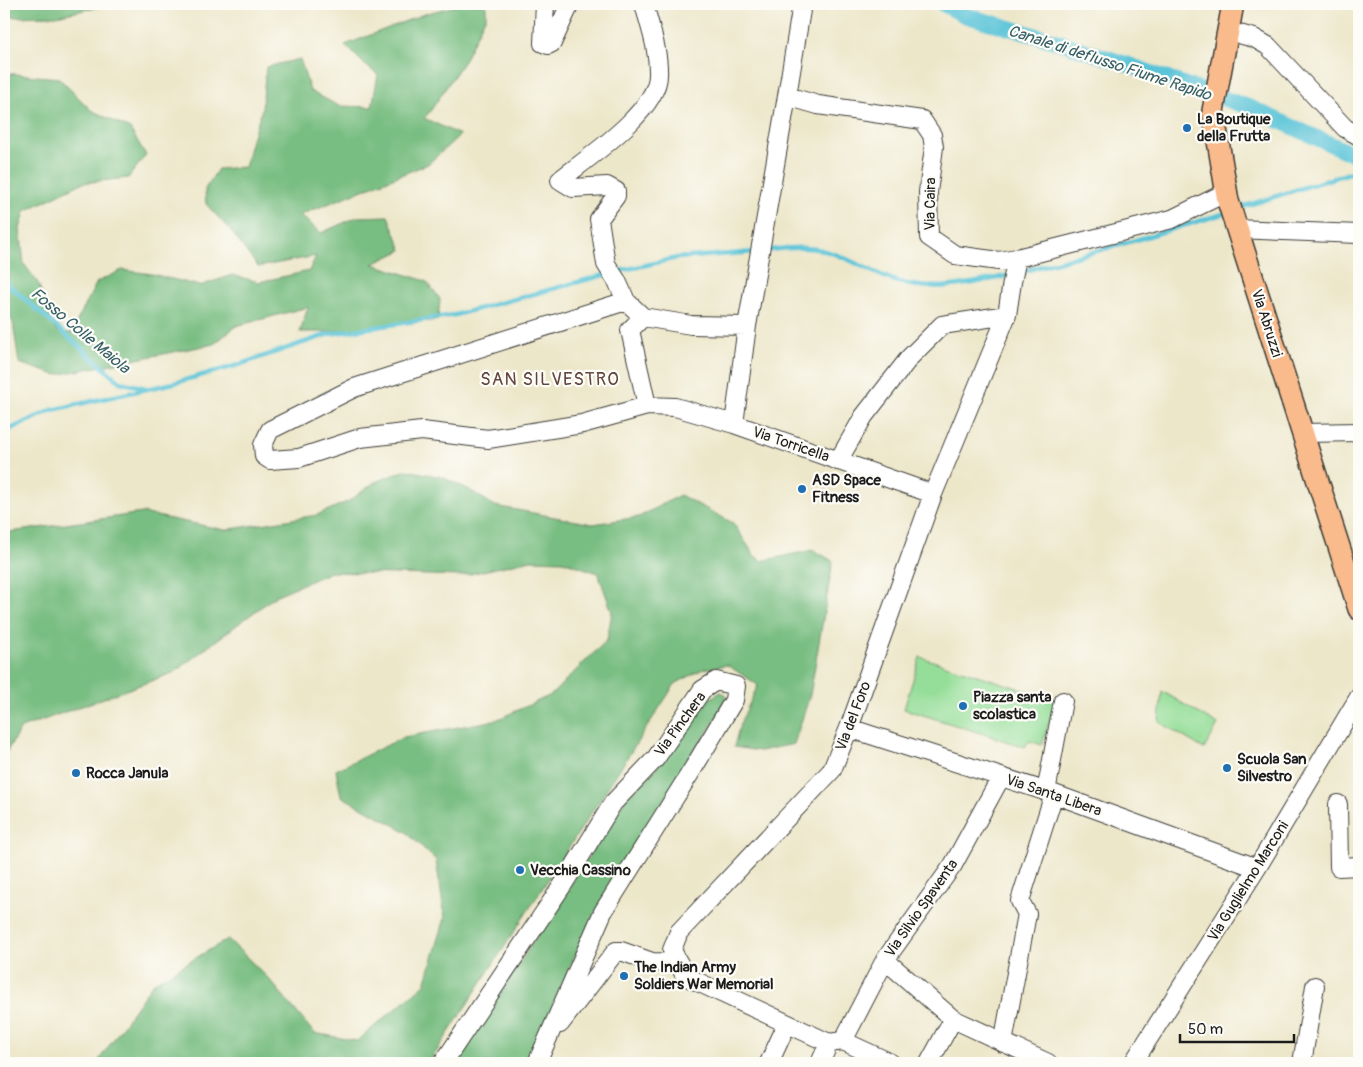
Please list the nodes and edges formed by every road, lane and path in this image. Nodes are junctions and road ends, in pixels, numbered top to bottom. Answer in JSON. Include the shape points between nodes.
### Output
{"nodes":[{"id":1,"x":545,"y":4,"type":"edge"},
{"id":2,"x":570,"y":4,"type":"edge"},
{"id":3,"x":644,"y":4,"type":"edge"},
{"id":4,"x":802,"y":4,"type":"edge"},
{"id":5,"x":1233,"y":4,"type":"edge"},
{"id":6,"x":1228,"y":31,"type":"junction"},
{"id":7,"x":787,"y":96,"type":"junction"},
{"id":8,"x":1359,"y":136,"type":"edge"},
{"id":9,"x":1231,"y":210,"type":"junction"},
{"id":10,"x":1359,"y":234,"type":"edge"},
{"id":11,"x":1017,"y":258,"type":"junction"},
{"id":12,"x":626,"y":301,"type":"junction"},
{"id":13,"x":1007,"y":314,"type":"junction"},
{"id":14,"x":642,"y":316,"type":"junction"},
{"id":15,"x":747,"y":326,"type":"junction"},
{"id":16,"x":647,"y":406,"type":"junction"},
{"id":17,"x":734,"y":424,"type":"junction"},
{"id":18,"x":1359,"y":432,"type":"edge"},
{"id":19,"x":1304,"y":433,"type":"junction"},
{"id":20,"x":838,"y":461,"type":"junction"},
{"id":21,"x":933,"y":494,"type":"junction"},
{"id":22,"x":1359,"y":609,"type":"edge"},
{"id":23,"x":1359,"y":697,"type":"edge"},
{"id":24,"x":1062,"y":701,"type":"dead end"},
{"id":25,"x":849,"y":728,"type":"junction"},
{"id":26,"x":1001,"y":777,"type":"junction"},
{"id":27,"x":1050,"y":793,"type":"junction"},
{"id":28,"x":1338,"y":804,"type":"dead end"},
{"id":29,"x":1359,"y":866,"type":"edge"},
{"id":30,"x":1257,"y":868,"type":"junction"},
{"id":31,"x":885,"y":960,"type":"junction"},
{"id":32,"x":679,"y":963,"type":"junction"},
{"id":33,"x":1315,"y":986,"type":"dead end"},
{"id":34,"x":953,"y":1020,"type":"junction"},
{"id":35,"x":787,"y":1024,"type":"junction"},
{"id":36,"x":545,"y":1042,"type":"junction"},
{"id":37,"x":836,"y":1042,"type":"junction"},
{"id":38,"x":1003,"y":1043,"type":"junction"},
{"id":39,"x":443,"y":1063,"type":"edge"},
{"id":40,"x":537,"y":1063,"type":"edge"},
{"id":41,"x":769,"y":1063,"type":"edge"},
{"id":42,"x":820,"y":1063,"type":"edge"},
{"id":43,"x":892,"y":1063,"type":"edge"},
{"id":44,"x":929,"y":1063,"type":"edge"},
{"id":45,"x":1048,"y":1063,"type":"edge"},
{"id":46,"x":1133,"y":1063,"type":"edge"},
{"id":47,"x":1302,"y":1063,"type":"edge"}],
"edges":[{"from":1,"to":2,"type":"street","via":[[542,43],[548,45],[552,43]]},
{"from":3,"to":12,"type":"street","via":[[656,50],[658,78],[650,98],[632,122],[560,180],[573,188],[607,186],[616,191],[616,196],[599,218],[606,264]]},
{"from":4,"to":7,"type":"street"},
{"from":5,"to":6,"type":"main road","name":"Via Abruzzi"},
{"from":6,"to":8,"type":"street","via":[[1254,38],[1268,46],[1345,128]]},
{"from":6,"to":9,"type":"main road","name":"Via Abruzzi","via":[[1214,111]]},
{"from":7,"to":11,"type":"street","name":"Via Caira","via":[[818,106],[922,120],[932,135],[934,147],[928,192],[929,237],[955,254],[1000,261]]},
{"from":7,"to":15,"type":"street"},
{"from":9,"to":10,"type":"street"},
{"from":9,"to":11,"type":"street","name":"Via Caira","via":[[1172,218]]},
{"from":9,"to":19,"type":"main road","name":"Via Abruzzi"},
{"from":11,"to":13,"type":"street","name":"Via del Foro"},
{"from":12,"to":14,"type":"street"},
{"from":12,"to":16,"type":"street","name":"Via Torricella","via":[[354,388],[270,430],[263,445],[264,456],[270,460],[299,458],[360,438],[422,431],[488,439],[582,424]]},
{"from":13,"to":20,"type":"street","via":[[942,325],[910,357],[864,416]]},
{"from":13,"to":21,"type":"street","name":"Via del Foro"},
{"from":14,"to":15,"type":"street","via":[[691,325]]},
{"from":14,"to":16,"type":"street","via":[[630,330]]},
{"from":15,"to":17,"type":"street"},
{"from":16,"to":17,"type":"street","name":"Via Torricella","via":[[675,407]]},
{"from":17,"to":20,"type":"street","name":"Via Torricella"},
{"from":18,"to":19,"type":"street"},
{"from":19,"to":22,"type":"main road","name":"Via Abruzzi"},
{"from":20,"to":21,"type":"street","name":"Via Torricella"},
{"from":21,"to":25,"type":"street","name":"Via del Foro"},
{"from":23,"to":30,"type":"street","name":"Via Guglielmo Marconi"},
{"from":24,"to":27,"type":"street"},
{"from":25,"to":26,"type":"street","name":"Via Santa Libera"},
{"from":25,"to":32,"type":"street","name":"Via del Foro","via":[[832,770],[678,932],[672,950]]},
{"from":26,"to":27,"type":"street","name":"Via Santa Libera"},
{"from":26,"to":31,"type":"street","name":"Via Silvio Spaventa","via":[[953,865]]},
{"from":27,"to":30,"type":"street","name":"Via Santa Libera"},
{"from":27,"to":38,"type":"street","via":[[1020,901],[1027,914]]},
{"from":28,"to":29,"type":"street","via":[[1339,867]]},
{"from":30,"to":46,"type":"street","name":"Via Guglielmo Marconi"},
{"from":31,"to":34,"type":"street"},
{"from":31,"to":37,"type":"street","name":"Via Silvio Spaventa"},
{"from":32,"to":35,"type":"street","via":[[685,976]]},
{"from":32,"to":36,"type":"street","via":[[652,962],[616,951]]},
{"from":33,"to":47,"type":"street"},
{"from":34,"to":38,"type":"street"},
{"from":34,"to":44,"type":"street"},
{"from":35,"to":37,"type":"street"},
{"from":35,"to":41,"type":"street"},
{"from":36,"to":39,"type":"street","name":"Via Pinchera","via":[[603,912],[734,700],[736,686],[716,681],[702,690],[656,758],[613,803],[564,883]]},
{"from":36,"to":40,"type":"street","name":"Via Pinchera"},
{"from":37,"to":42,"type":"street","name":"Via Silvio Spaventa"},
{"from":37,"to":43,"type":"street"},
{"from":38,"to":45,"type":"street"}]}
